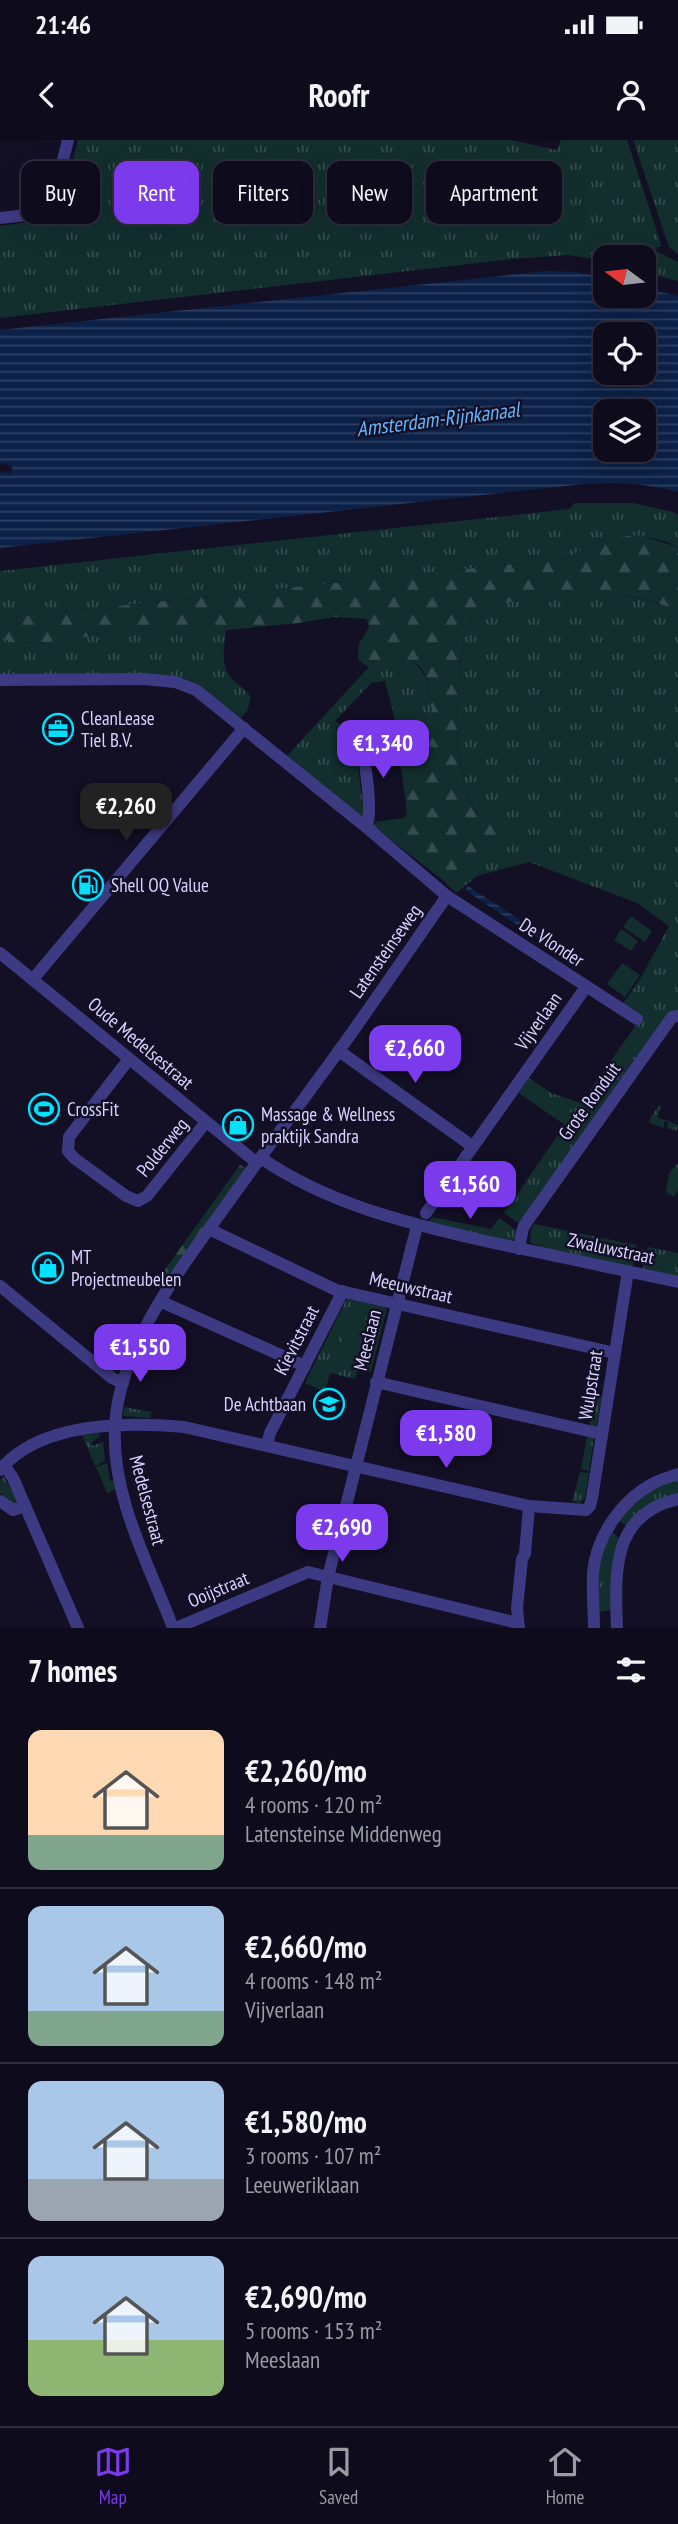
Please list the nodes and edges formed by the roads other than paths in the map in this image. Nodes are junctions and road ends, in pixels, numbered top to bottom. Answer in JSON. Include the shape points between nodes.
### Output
{"nodes":[{"id":1,"x":68,"y":140,"type":"edge"},
{"id":2,"x":0,"y":218,"type":"edge"},
{"id":3,"x":0,"y":680,"type":"edge"},
{"id":4,"x":359,"y":726,"type":"dead end"},
{"id":5,"x":244,"y":728,"type":"junction"},
{"id":6,"x":366,"y":828,"type":"junction"},
{"id":7,"x":447,"y":896,"type":"junction"},
{"id":8,"x":0,"y":953,"type":"edge"},
{"id":9,"x":33,"y":979,"type":"junction"},
{"id":10,"x":586,"y":987,"type":"junction"},
{"id":11,"x":677,"y":1016,"type":"edge"},
{"id":12,"x":637,"y":1019,"type":"dead end"},
{"id":13,"x":340,"y":1051,"type":"junction"},
{"id":14,"x":130,"y":1059,"type":"junction"},
{"id":15,"x":206,"y":1122,"type":"junction"},
{"id":16,"x":472,"y":1146,"type":"junction"},
{"id":17,"x":259,"y":1161,"type":"junction"},
{"id":18,"x":426,"y":1213,"type":"dead end"},
{"id":19,"x":417,"y":1226,"type":"junction"},
{"id":20,"x":209,"y":1229,"type":"junction"},
{"id":21,"x":519,"y":1249,"type":"junction"},
{"id":22,"x":628,"y":1271,"type":"junction"},
{"id":23,"x":678,"y":1282,"type":"edge"},
{"id":24,"x":0,"y":1286,"type":"edge"},
{"id":25,"x":343,"y":1291,"type":"junction"},
{"id":26,"x":162,"y":1302,"type":"junction"},
{"id":27,"x":396,"y":1303,"type":"junction"},
{"id":28,"x":615,"y":1353,"type":"junction"},
{"id":29,"x":304,"y":1366,"type":"junction"},
{"id":30,"x":376,"y":1382,"type":"junction"},
{"id":31,"x":123,"y":1383,"type":"junction"},
{"id":32,"x":115,"y":1425,"type":"junction"},
{"id":33,"x":602,"y":1434,"type":"junction"},
{"id":34,"x":267,"y":1445,"type":"junction"},
{"id":35,"x":355,"y":1466,"type":"junction"},
{"id":36,"x":2,"y":1468,"type":"edge"},
{"id":37,"x":678,"y":1474,"type":"edge"},
{"id":38,"x":678,"y":1499,"type":"edge"},
{"id":39,"x":0,"y":1501,"type":"edge"},
{"id":40,"x":25,"y":1506,"type":"junction"},
{"id":41,"x":529,"y":1506,"type":"junction"},
{"id":42,"x":608,"y":1527,"type":"junction"},
{"id":43,"x":625,"y":1539,"type":"junction"},
{"id":44,"x":328,"y":1577,"type":"junction"},
{"id":45,"x":594,"y":1624,"type":"edge"},
{"id":46,"x":617,"y":1624,"type":"edge"},
{"id":47,"x":519,"y":1626,"type":"edge"},
{"id":48,"x":78,"y":1628,"type":"edge"},
{"id":49,"x":175,"y":1628,"type":"edge"},
{"id":50,"x":320,"y":1628,"type":"edge"}],
"edges":[{"from":1,"to":2,"type":"street","via":[[50,211]]},
{"from":3,"to":5,"type":"street","name":"De Vlonder","via":[[144,678],[176,682],[204,696]]},
{"from":4,"to":6,"type":"street","via":[[369,804]]},
{"from":5,"to":6,"type":"street","name":"De Vlonder"},
{"from":5,"to":9,"type":"street"},
{"from":6,"to":7,"type":"street","name":"De Vlonder"},
{"from":7,"to":10,"type":"street","name":"De Vlonder"},
{"from":7,"to":13,"type":"street","name":"Latensteinseweg"},
{"from":8,"to":9,"type":"street","name":"Oude Medelsestraat"},
{"from":9,"to":14,"type":"street","name":"Oude Medelsestraat"},
{"from":10,"to":12,"type":"street","name":"De Vlonder"},
{"from":10,"to":16,"type":"street","name":"Vijverlaan"},
{"from":11,"to":21,"type":"street","name":"Grote Ronduit","via":[[523,1227]]},
{"from":13,"to":16,"type":"street"},
{"from":13,"to":17,"type":"street","name":"Latensteinseweg"},
{"from":14,"to":15,"type":"street","name":"Oude Medelsestraat"},
{"from":14,"to":15,"type":"street","name":"Polderweg","via":[[69,1137],[68,1151],[74,1158],[138,1200],[147,1196]]},
{"from":15,"to":17,"type":"street","name":"Oude Medelsestraat"},
{"from":16,"to":18,"type":"street","name":"Vijverlaan"},
{"from":17,"to":19,"type":"street","name":"Zwaluwstraat","via":[[331,1196]]},
{"from":17,"to":20,"type":"street","name":"Medelsestraat"},
{"from":19,"to":21,"type":"street","name":"Zwaluwstraat"},
{"from":19,"to":27,"type":"street","name":"Meeslaan"},
{"from":20,"to":25,"type":"street","name":"Meeuwstraat"},
{"from":20,"to":26,"type":"street","name":"Medelsestraat"},
{"from":21,"to":22,"type":"street","name":"Zwaluwstraat"},
{"from":22,"to":23,"type":"street","name":"Zwaluwstraat"},
{"from":22,"to":28,"type":"street","name":"Wulpstraat"},
{"from":24,"to":31,"type":"street","via":[[111,1378]]},
{"from":25,"to":27,"type":"street","name":"Meeuwstraat"},
{"from":25,"to":29,"type":"street","name":"Kievitstraat"},
{"from":26,"to":29,"type":"street"},
{"from":26,"to":31,"type":"street","name":"Medelsestraat"},
{"from":27,"to":28,"type":"street","name":"Meeuwstraat"},
{"from":27,"to":30,"type":"street","name":"Meeslaan"},
{"from":28,"to":33,"type":"street","name":"Wulpstraat"},
{"from":29,"to":34,"type":"street","name":"Kievitstraat"},
{"from":30,"to":33,"type":"street"},
{"from":30,"to":35,"type":"street","name":"Meeslaan"},
{"from":31,"to":32,"type":"street","name":"Medelsestraat"},
{"from":32,"to":34,"type":"street","via":[[184,1427]]},
{"from":32,"to":36,"type":"street","via":[[51,1438]]},
{"from":32,"to":49,"type":"street","name":"Medelsestraat","via":[[129,1512]]},
{"from":33,"to":41,"type":"street","name":"Wulpstraat","via":[[590,1506],[582,1510]]},
{"from":34,"to":35,"type":"street"},
{"from":35,"to":41,"type":"street"},
{"from":35,"to":44,"type":"street","name":"Meeslaan"},
{"from":36,"to":40,"type":"street","via":[[13,1478]]},
{"from":37,"to":42,"type":"street","via":[[652,1484]]},
{"from":38,"to":43,"type":"street","via":[[650,1510]]},
{"from":39,"to":40,"type":"street","via":[[13,1510]]},
{"from":40,"to":48,"type":"street"},
{"from":41,"to":47,"type":"street","via":[[518,1595]]},
{"from":42,"to":43,"type":"street"},
{"from":42,"to":45,"type":"street","via":[[593,1571]]},
{"from":43,"to":46,"type":"street","via":[[616,1568]]},
{"from":44,"to":47,"type":"street","name":"Ooijstraat"},
{"from":44,"to":49,"type":"street","name":"Ooijstraat","via":[[308,1572]]},
{"from":44,"to":50,"type":"street","name":"Meeslaan"},
{"from":45,"to":46,"type":"street"}]}
